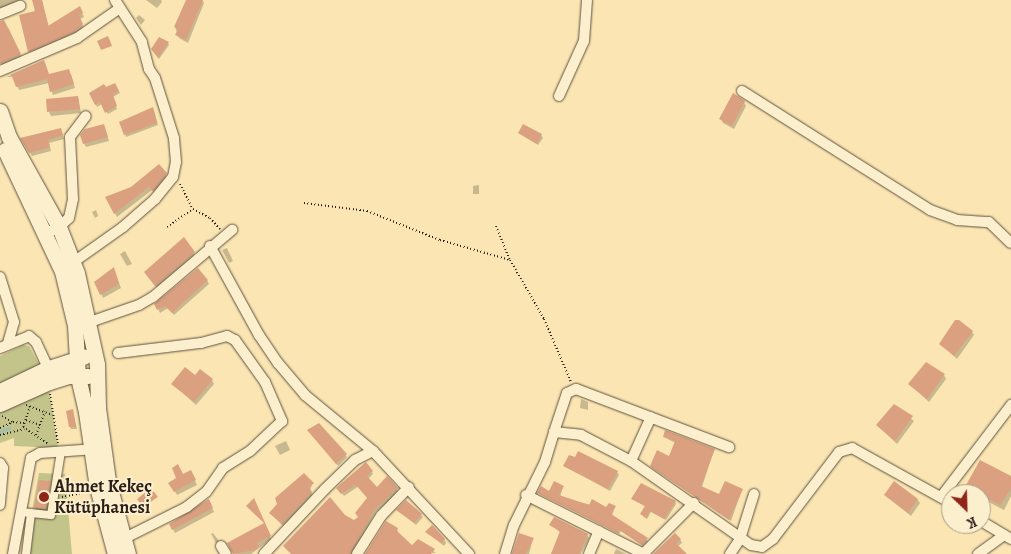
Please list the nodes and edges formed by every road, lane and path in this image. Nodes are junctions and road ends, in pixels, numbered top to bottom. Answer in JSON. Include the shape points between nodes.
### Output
{"nodes":[{"id":1,"x":587,"y":0,"type":"edge"},
{"id":2,"x":118,"y":4,"type":"edge"},
{"id":3,"x":20,"y":6,"type":"dead end"},
{"id":4,"x":0,"y":14,"type":"edge"},
{"id":5,"x":0,"y":71,"type":"edge"},
{"id":6,"x":742,"y":92,"type":"dead end"},
{"id":7,"x":559,"y":96,"type":"dead end"},
{"id":8,"x":0,"y":111,"type":"edge"},
{"id":9,"x":86,"y":116,"type":"dead end"},
{"id":10,"x":0,"y":140,"type":"edge"},
{"id":11,"x":173,"y":177,"type":"junction"},
{"id":12,"x":304,"y":203,"type":"dead end"},
{"id":13,"x":193,"y":208,"type":"junction"},
{"id":14,"x":496,"y":226,"type":"dead end"},
{"id":15,"x":167,"y":227,"type":"dead end"},
{"id":16,"x":59,"y":228,"type":"junction"},
{"id":17,"x":229,"y":232,"type":"joint"},
{"id":18,"x":45,"y":234,"type":"junction"},
{"id":19,"x":1011,"y":243,"type":"edge"},
{"id":20,"x":210,"y":246,"type":"junction"},
{"id":21,"x":510,"y":260,"type":"junction"},
{"id":22,"x":68,"y":266,"type":"junction"},
{"id":23,"x":0,"y":276,"type":"edge"},
{"id":24,"x":87,"y":323,"type":"junction"},
{"id":25,"x":4,"y":346,"type":"edge"},
{"id":26,"x":118,"y":353,"type":"dead end"},
{"id":27,"x":95,"y":355,"type":"junction"},
{"id":28,"x":76,"y":359,"type":"junction"},
{"id":29,"x":97,"y":374,"type":"junction"},
{"id":30,"x":48,"y":375,"type":"junction"},
{"id":31,"x":78,"y":377,"type":"junction"},
{"id":32,"x":573,"y":389,"type":"junction"},
{"id":33,"x":4,"y":398,"type":"edge"},
{"id":34,"x":1011,"y":404,"type":"edge"},
{"id":35,"x":30,"y":406,"type":"junction"},
{"id":36,"x":45,"y":412,"type":"junction"},
{"id":37,"x":0,"y":415,"type":"edge"},
{"id":38,"x":52,"y":415,"type":"junction"},
{"id":39,"x":651,"y":417,"type":"junction"},
{"id":40,"x":26,"y":420,"type":"junction"},
{"id":41,"x":13,"y":422,"type":"junction"},
{"id":42,"x":24,"y":423,"type":"junction"},
{"id":43,"x":40,"y":425,"type":"junction"},
{"id":44,"x":0,"y":428,"type":"edge"},
{"id":45,"x":24,"y":429,"type":"junction"},
{"id":46,"x":554,"y":432,"type":"junction"},
{"id":47,"x":0,"y":435,"type":"edge"},
{"id":48,"x":36,"y":435,"type":"junction"},
{"id":49,"x":729,"y":447,"type":"dead end"},
{"id":50,"x":98,"y":449,"type":"junction"},
{"id":51,"x":60,"y":451,"type":"junction"},
{"id":52,"x":372,"y":451,"type":"junction"},
{"id":53,"x":631,"y":461,"type":"junction"},
{"id":54,"x":0,"y":463,"type":"edge"},
{"id":55,"x":951,"y":484,"type":"edge"},
{"id":56,"x":409,"y":487,"type":"junction"},
{"id":57,"x":98,"y":489,"type":"junction"},
{"id":58,"x":754,"y":494,"type":"dead end"},
{"id":59,"x":526,"y":495,"type":"junction"},
{"id":60,"x":68,"y":497,"type":"dead end"},
{"id":61,"x":941,"y":497,"type":"edge"},
{"id":62,"x":694,"y":503,"type":"junction"},
{"id":63,"x":0,"y":505,"type":"edge"},
{"id":64,"x":26,"y":513,"type":"junction"},
{"id":65,"x":991,"y":527,"type":"edge"},
{"id":66,"x":599,"y":531,"type":"junction"},
{"id":67,"x":1008,"y":537,"type":"edge"},
{"id":68,"x":740,"y":539,"type":"junction"},
{"id":69,"x":117,"y":546,"type":"edge"},
{"id":70,"x":13,"y":554,"type":"edge"},
{"id":71,"x":26,"y":554,"type":"edge"},
{"id":72,"x":128,"y":554,"type":"edge"},
{"id":73,"x":264,"y":554,"type":"edge"},
{"id":74,"x":357,"y":554,"type":"edge"},
{"id":75,"x":468,"y":554,"type":"edge"},
{"id":76,"x":505,"y":554,"type":"edge"},
{"id":77,"x":589,"y":554,"type":"edge"},
{"id":78,"x":644,"y":554,"type":"edge"},
{"id":79,"x":730,"y":554,"type":"edge"},
{"id":80,"x":978,"y":554,"type":"edge"}],
"edges":[{"from":1,"to":7,"type":"street","via":[[584,41]]},
{"from":2,"to":5,"type":"street","via":[[77,38]]},
{"from":2,"to":11,"type":"street","via":[[142,42],[149,69],[155,78],[174,138]]},
{"from":3,"to":4,"type":"street"},
{"from":6,"to":19,"type":"street","via":[[930,210],[957,220],[988,222]]},
{"from":8,"to":16,"type":"main road","via":[[9,137]]},
{"from":9,"to":16,"type":"street","via":[[70,137],[73,199],[68,218]]},
{"from":10,"to":18,"type":"main road"},
{"from":11,"to":13,"type":"path","via":[[182,185]]},
{"from":11,"to":22,"type":"street","via":[[130,222]]},
{"from":12,"to":21,"type":"path","via":[[368,211],[440,240]]},
{"from":13,"to":15,"type":"path"},
{"from":13,"to":17,"type":"path"},
{"from":14,"to":21,"type":"path"},
{"from":16,"to":18,"type":"street"},
{"from":16,"to":22,"type":"main road"},
{"from":17,"to":20,"type":"street"},
{"from":18,"to":22,"type":"main road"},
{"from":20,"to":24,"type":"street","via":[[168,286],[139,305]]},
{"from":20,"to":52,"type":"street","via":[[278,363],[305,395]]},
{"from":21,"to":32,"type":"path","via":[[544,319]]},
{"from":22,"to":24,"type":"main road"},
{"from":22,"to":28,"type":"main road"},
{"from":23,"to":25,"type":"street","via":[[14,322]]},
{"from":24,"to":27,"type":"main road"},
{"from":25,"to":30,"type":"street","via":[[24,335],[33,338]]},
{"from":26,"to":69,"type":"street","via":[[227,336],[235,340],[265,382],[282,421],[250,450],[223,468],[206,492],[187,507]]},
{"from":27,"to":28,"type":"main road"},
{"from":27,"to":29,"type":"main road"},
{"from":28,"to":30,"type":"main road"},
{"from":28,"to":31,"type":"main road"},
{"from":29,"to":31,"type":"main road"},
{"from":29,"to":50,"type":"main road"},
{"from":30,"to":31,"type":"main road"},
{"from":30,"to":33,"type":"main road"},
{"from":30,"to":38,"type":"path"},
{"from":31,"to":50,"type":"main road"},
{"from":32,"to":39,"type":"street"},
{"from":32,"to":46,"type":"street","via":[[566,396]]},
{"from":33,"to":35,"type":"path"},
{"from":34,"to":55,"type":"street"},
{"from":35,"to":36,"type":"path"},
{"from":35,"to":40,"type":"path"},
{"from":36,"to":38,"type":"path"},
{"from":36,"to":43,"type":"path"},
{"from":37,"to":41,"type":"path"},
{"from":38,"to":51,"type":"path"},
{"from":39,"to":49,"type":"street"},
{"from":39,"to":53,"type":"street"},
{"from":40,"to":42,"type":"path"},
{"from":40,"to":43,"type":"path"},
{"from":41,"to":42,"type":"path"},
{"from":41,"to":44,"type":"path"},
{"from":42,"to":45,"type":"path"},
{"from":43,"to":48,"type":"path"},
{"from":45,"to":47,"type":"path"},
{"from":45,"to":48,"type":"path"},
{"from":46,"to":53,"type":"street","via":[[582,435]]},
{"from":46,"to":59,"type":"street","via":[[545,462]]},
{"from":48,"to":51,"type":"path"},
{"from":50,"to":51,"type":"street"},
{"from":50,"to":57,"type":"main road"},
{"from":50,"to":69,"type":"main road","via":[[108,481]]},
{"from":51,"to":64,"type":"street","via":[[40,453],[31,458]]},
{"from":51,"to":64,"type":"street","via":[[51,515]]},
{"from":52,"to":56,"type":"street"},
{"from":52,"to":73,"type":"street","via":[[355,460]]},
{"from":53,"to":62,"type":"street"},
{"from":54,"to":63,"type":"street","via":[[3,468]]},
{"from":56,"to":74,"type":"street","via":[[381,516]]},
{"from":56,"to":75,"type":"street"},
{"from":57,"to":60,"type":"path"},
{"from":57,"to":69,"type":"main road"},
{"from":58,"to":68,"type":"street"},
{"from":59,"to":66,"type":"street"},
{"from":59,"to":76,"type":"street"},
{"from":61,"to":68,"type":"street","via":[[852,448],[839,452],[773,539],[762,547]]},
{"from":62,"to":68,"type":"street"},
{"from":62,"to":78,"type":"street"},
{"from":64,"to":70,"type":"street"},
{"from":64,"to":71,"type":"street"},
{"from":65,"to":67,"type":"street"},
{"from":66,"to":77,"type":"street"},
{"from":66,"to":78,"type":"street"},
{"from":67,"to":80,"type":"street"},
{"from":68,"to":79,"type":"street"},
{"from":69,"to":72,"type":"main road"}]}
